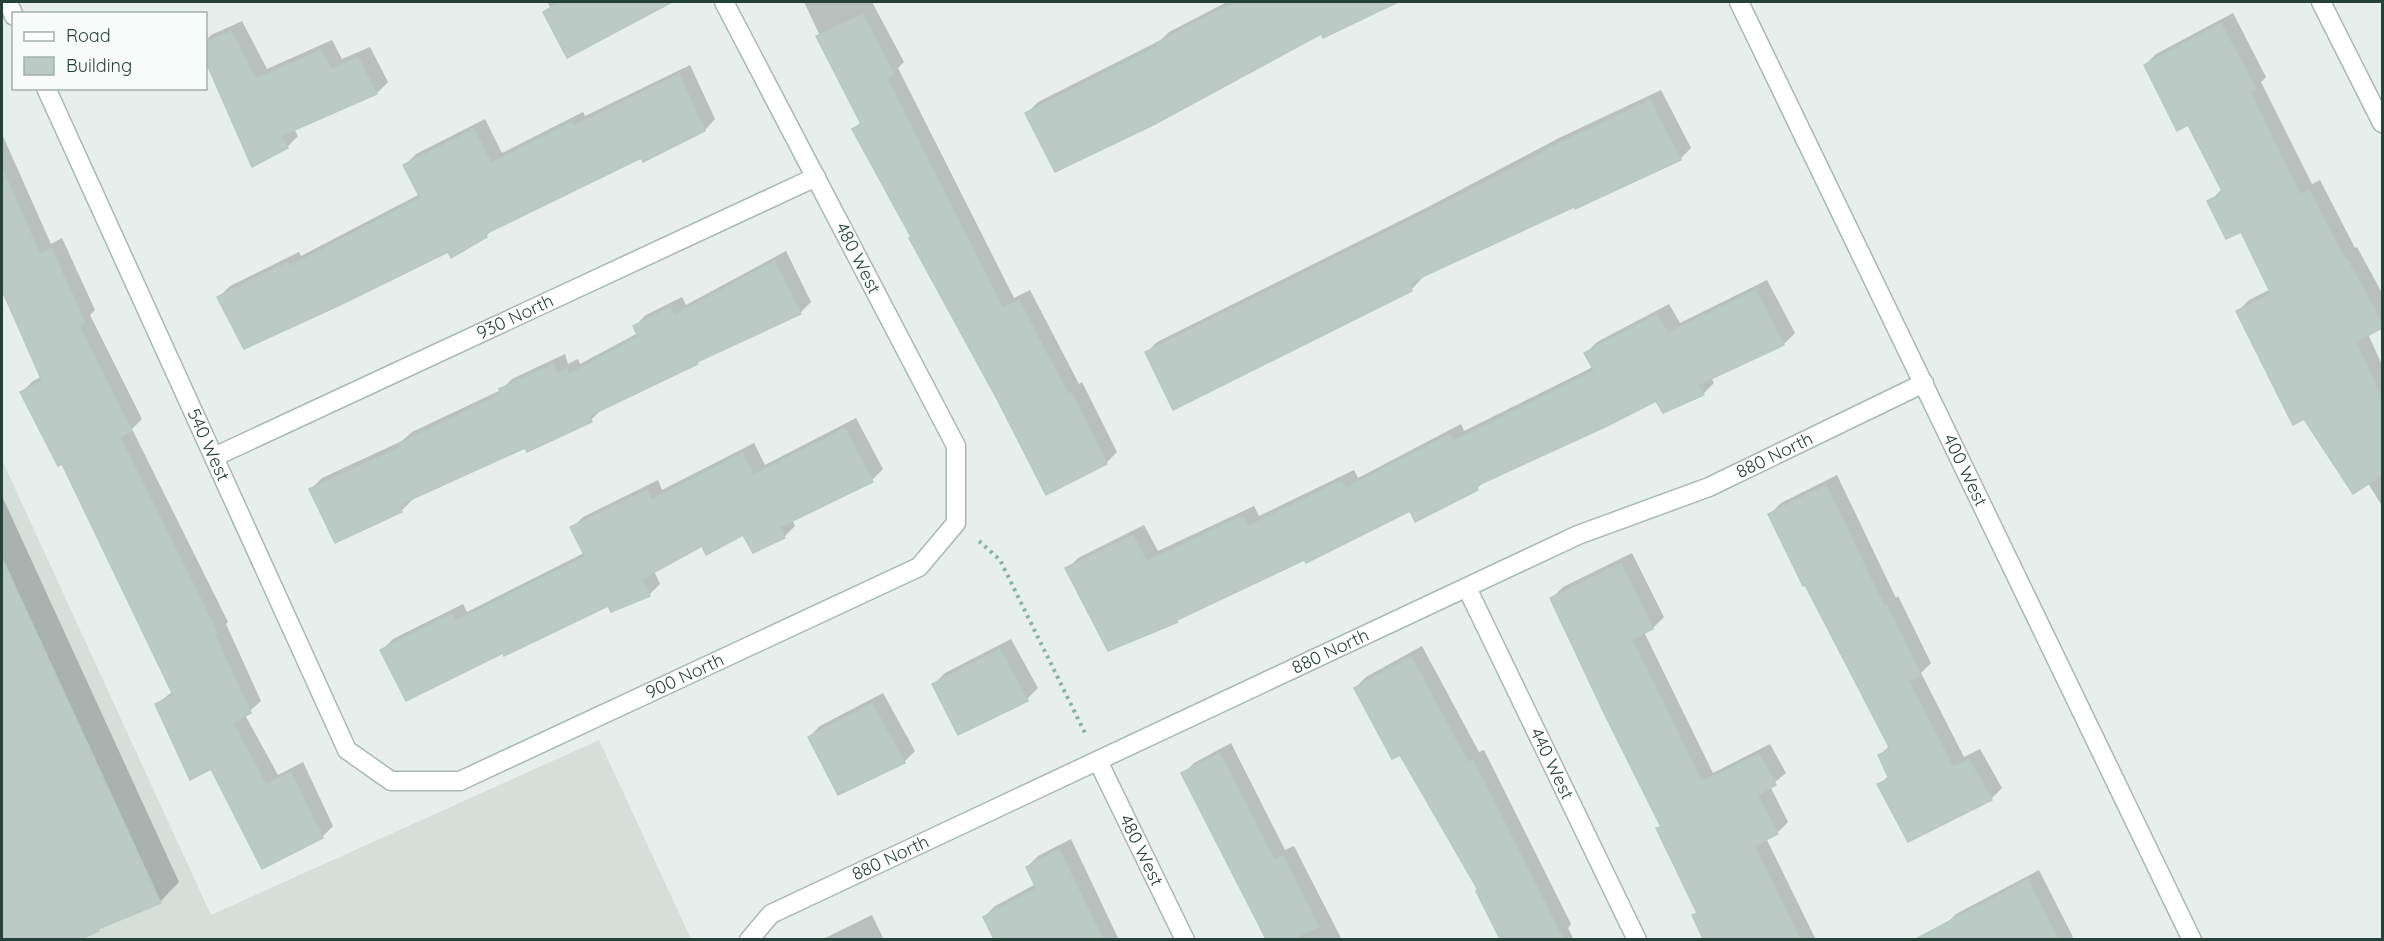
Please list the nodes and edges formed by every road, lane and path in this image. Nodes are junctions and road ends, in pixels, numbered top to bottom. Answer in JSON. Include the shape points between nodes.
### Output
{"nodes":[{"id":1,"x":724,"y":2,"type":"edge"},
{"id":2,"x":1739,"y":2,"type":"edge"},
{"id":3,"x":2321,"y":2,"type":"edge"},
{"id":4,"x":47,"y":90,"type":"edge"},
{"id":5,"x":2382,"y":123,"type":"edge"},
{"id":6,"x":816,"y":177,"type":"junction"},
{"id":7,"x":1924,"y":383,"type":"junction"},
{"id":8,"x":214,"y":457,"type":"junction"},
{"id":9,"x":956,"y":523,"type":"joint"},
{"id":10,"x":973,"y":536,"type":"dead end"},
{"id":11,"x":1467,"y":588,"type":"junction"},
{"id":12,"x":1098,"y":761,"type":"junction"},
{"id":13,"x":391,"y":781,"type":"joint"},
{"id":14,"x":749,"y":939,"type":"edge"},
{"id":15,"x":1185,"y":939,"type":"edge"},
{"id":16,"x":1637,"y":939,"type":"edge"},
{"id":17,"x":2192,"y":939,"type":"edge"}],
"edges":[{"from":1,"to":6,"type":"street","name":"480 West"},
{"from":2,"to":7,"type":"street","name":"400 West"},
{"from":3,"to":5,"type":"street"},
{"from":4,"to":8,"type":"street","name":"540 West"},
{"from":6,"to":8,"type":"street","name":"930 North"},
{"from":6,"to":9,"type":"street","name":"480 West","via":[[956,446]]},
{"from":7,"to":11,"type":"street","name":"880 North","via":[[1709,487],[1578,535]]},
{"from":7,"to":17,"type":"street","name":"400 West"},
{"from":8,"to":13,"type":"street","name":"540 West","via":[[346,750]]},
{"from":9,"to":13,"type":"street","name":"900 North","via":[[919,567],[460,781]]},
{"from":10,"to":12,"type":"path","via":[[1000,560]]},
{"from":11,"to":12,"type":"street","name":"880 North"},
{"from":11,"to":16,"type":"street","name":"440 West"},
{"from":12,"to":14,"type":"street","name":"880 North","via":[[771,914]]},
{"from":12,"to":15,"type":"street","name":"480 West"}]}
